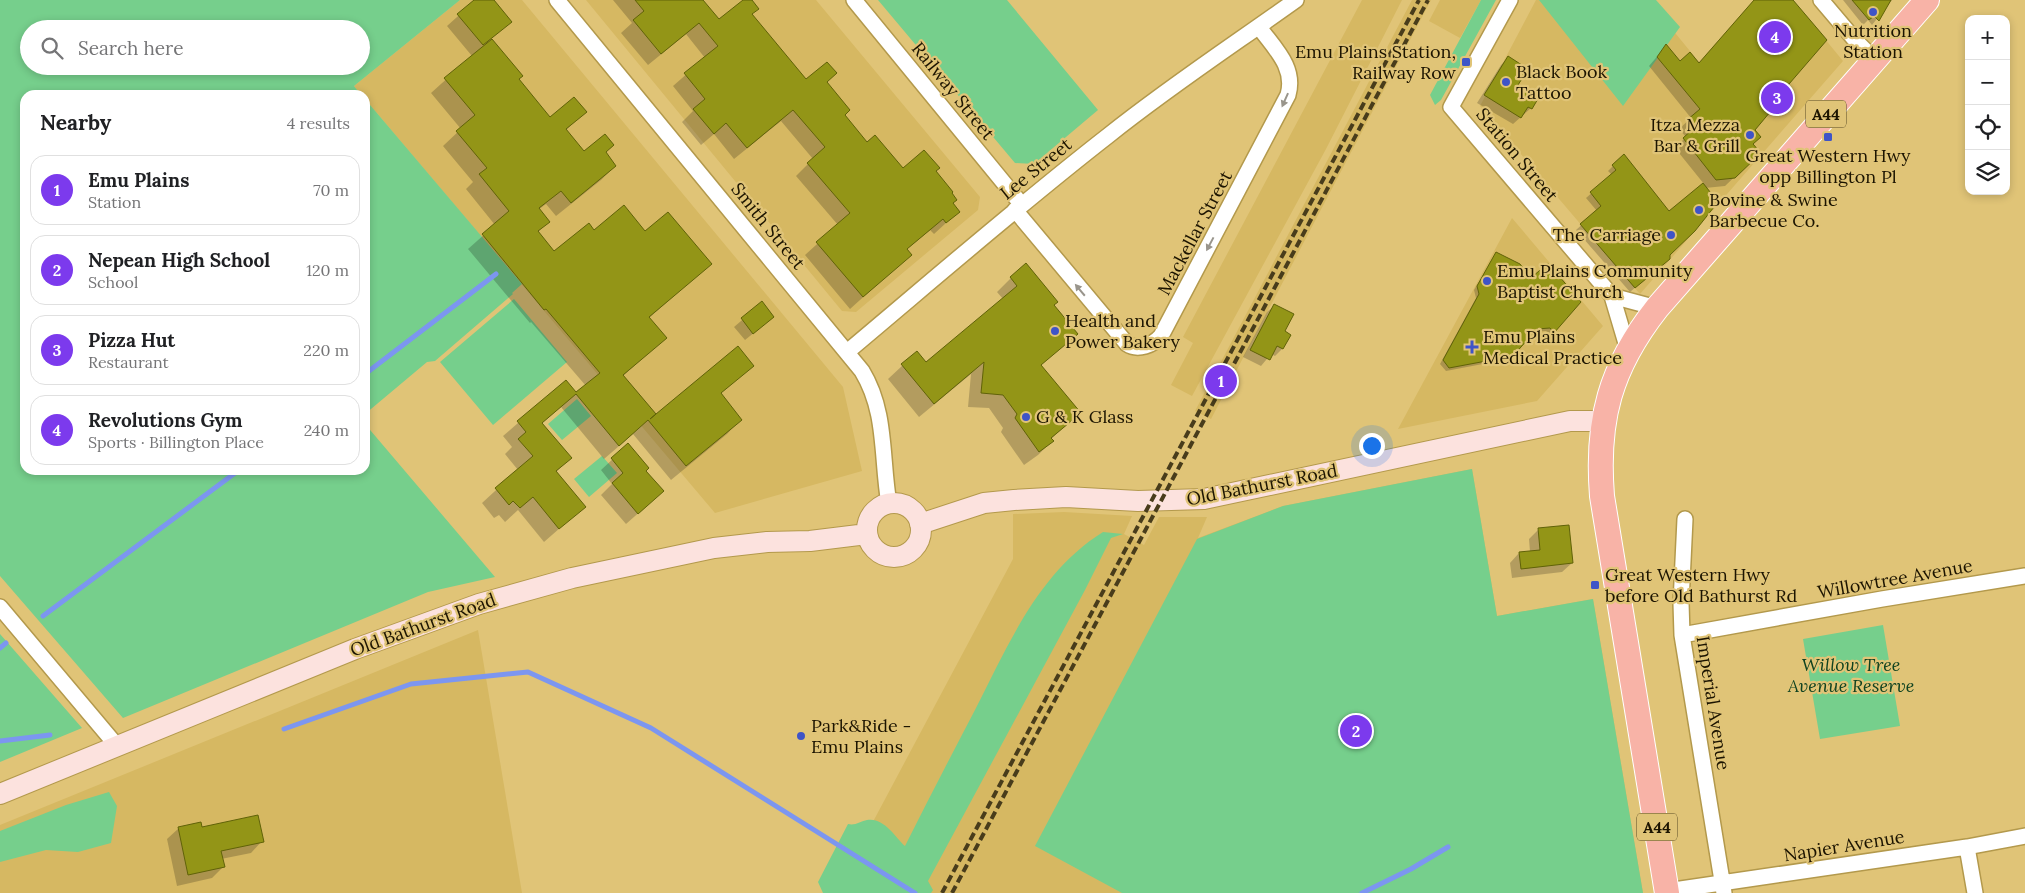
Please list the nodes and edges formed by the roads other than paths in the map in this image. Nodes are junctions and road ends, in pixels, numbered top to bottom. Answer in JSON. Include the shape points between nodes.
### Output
{"nodes":[{"id":1,"x":557,"y":0,"type":"edge"},
{"id":2,"x":854,"y":0,"type":"edge"},
{"id":3,"x":1296,"y":0,"type":"edge"},
{"id":4,"x":1510,"y":0,"type":"edge"},
{"id":5,"x":1821,"y":0,"type":"edge"},
{"id":6,"x":1927,"y":0,"type":"edge"},
{"id":7,"x":1259,"y":26,"type":"junction"},
{"id":8,"x":1874,"y":59,"type":"junction"},
{"id":9,"x":1018,"y":208,"type":"junction"},
{"id":10,"x":1612,"y":296,"type":"junction"},
{"id":11,"x":1657,"y":308,"type":"junction"},
{"id":12,"x":1628,"y":350,"type":"junction"},
{"id":13,"x":847,"y":352,"type":"junction"},
{"id":14,"x":1604,"y":420,"type":"junction"},
{"id":15,"x":889,"y":504,"type":"junction"},
{"id":16,"x":1685,"y":519,"type":"dead end"},
{"id":17,"x":920,"y":524,"type":"junction"},
{"id":18,"x":867,"y":534,"type":"junction"},
{"id":19,"x":2025,"y":576,"type":"edge"},
{"id":20,"x":0,"y":607,"type":"edge"},
{"id":21,"x":1682,"y":635,"type":"junction"},
{"id":22,"x":117,"y":746,"type":"junction"},
{"id":23,"x":0,"y":794,"type":"edge"},
{"id":24,"x":2025,"y":836,"type":"edge"},
{"id":25,"x":1967,"y":847,"type":"junction"},
{"id":26,"x":1724,"y":888,"type":"edge"},
{"id":27,"x":1667,"y":892,"type":"edge"},
{"id":28,"x":1975,"y":893,"type":"edge"}],
"edges":[{"from":1,"to":13,"type":"street","name":"Smith Street"},
{"from":2,"to":9,"type":"street","name":"Railway Street"},
{"from":3,"to":7,"type":"street"},
{"from":4,"to":10,"type":"street","name":"Station Street","via":[[1451,107]]},
{"from":5,"to":8,"type":"street"},
{"from":6,"to":8,"type":"highway","number":"A44"},
{"from":7,"to":9,"type":"street","name":"Lee Street","via":[[1138,112]]},
{"from":7,"to":9,"type":"street","name":"Mackellar Street","one_way":true,"via":[[1289,70],[1288,95],[1162,336],[1156,341],[1136,348],[1127,344]]},
{"from":8,"to":11,"type":"highway","number":"A44"},
{"from":9,"to":13,"type":"street","name":"Lee Street"},
{"from":10,"to":11,"type":"street"},
{"from":10,"to":12,"type":"street","name":"Station Street"},
{"from":11,"to":12,"type":"highway","number":"A44"},
{"from":12,"to":14,"type":"highway","number":"A44","via":[[1610,392]]},
{"from":13,"to":15,"type":"street","name":"Smith Street","via":[[872,387],[878,404]]},
{"from":14,"to":17,"type":"main road","name":"Old Bathurst Road","via":[[1570,421],[1204,500],[1066,497],[1014,500],[984,503]]},
{"from":14,"to":27,"type":"highway","number":"A44","via":[[1599,463],[1602,496]]},
{"from":15,"to":17,"type":"main road","via":[[912,510]]},
{"from":15,"to":18,"type":"main road","via":[[874,511]]},
{"from":16,"to":21,"type":"street","name":"Imperial Avenue"},
{"from":17,"to":18,"type":"main road","via":[[916,545],[898,556],[881,554]]},
{"from":18,"to":22,"type":"main road","name":"Old Bathurst Road","via":[[714,548],[516,593],[355,649]]},
{"from":19,"to":21,"type":"street","name":"Willowtree Avenue"},
{"from":20,"to":22,"type":"street"},
{"from":21,"to":26,"type":"street","name":"Imperial Avenue"},
{"from":22,"to":23,"type":"main road","name":"Old Bathurst Road"},
{"from":24,"to":25,"type":"street","name":"Napier Avenue"},
{"from":25,"to":26,"type":"street","name":"Napier Avenue"},
{"from":25,"to":28,"type":"street"},
{"from":26,"to":27,"type":"street","name":"Napier Avenue"}]}
